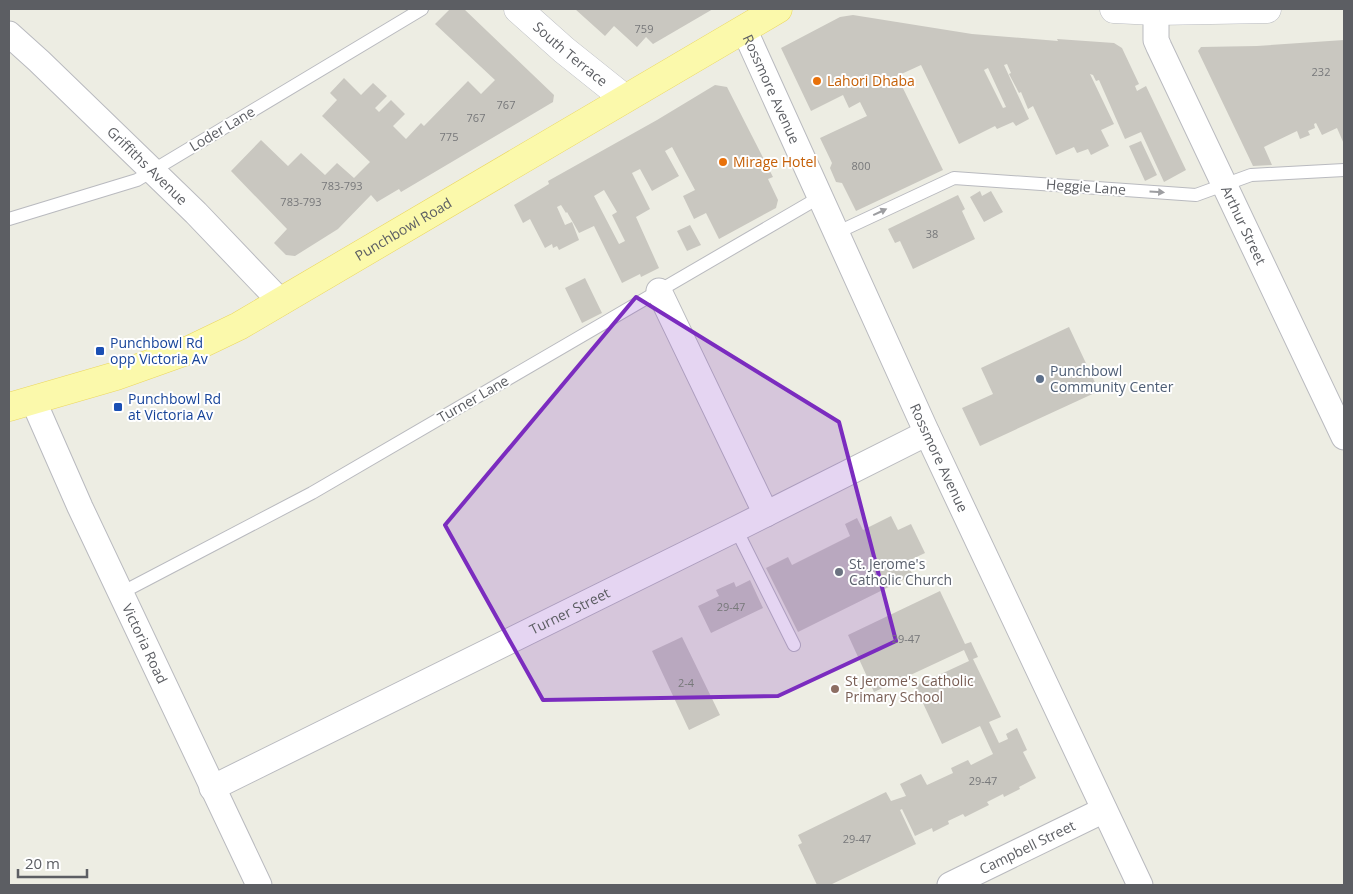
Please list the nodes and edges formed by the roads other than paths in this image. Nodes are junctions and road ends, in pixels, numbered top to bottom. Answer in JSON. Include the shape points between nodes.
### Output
{"nodes":[{"id":1,"x":422,"y":9,"type":"edge"},
{"id":2,"x":518,"y":9,"type":"edge"},
{"id":3,"x":778,"y":9,"type":"edge"},
{"id":4,"x":1114,"y":9,"type":"edge"},
{"id":5,"x":1267,"y":9,"type":"edge"},
{"id":6,"x":1156,"y":11,"type":"junction"},
{"id":7,"x":744,"y":29,"type":"junction"},
{"id":8,"x":9,"y":34,"type":"edge"},
{"id":9,"x":624,"y":98,"type":"junction"},
{"id":10,"x":1344,"y":170,"type":"edge"},
{"id":11,"x":153,"y":171,"type":"junction"},
{"id":12,"x":1224,"y":185,"type":"junction"},
{"id":13,"x":820,"y":197,"type":"junction"},
{"id":14,"x":9,"y":219,"type":"edge"},
{"id":15,"x":836,"y":234,"type":"junction"},
{"id":16,"x":660,"y":291,"type":"junction"},
{"id":17,"x":281,"y":302,"type":"junction"},
{"id":18,"x":21,"y":404,"type":"edge"},
{"id":19,"x":927,"y":433,"type":"junction"},
{"id":20,"x":1344,"y":437,"type":"edge"},
{"id":21,"x":766,"y":514,"type":"junction"},
{"id":22,"x":736,"y":529,"type":"junction"},
{"id":23,"x":121,"y":593,"type":"junction"},
{"id":24,"x":794,"y":645,"type":"dead end"},
{"id":25,"x":212,"y":788,"type":"junction"},
{"id":26,"x":1104,"y":810,"type":"junction"},
{"id":27,"x":259,"y":885,"type":"edge"},
{"id":28,"x":950,"y":885,"type":"edge"},
{"id":29,"x":1140,"y":885,"type":"edge"}],
"edges":[{"from":1,"to":11,"type":"lane","name":"Loder Lane"},
{"from":2,"to":9,"type":"street","name":"South Terrace"},
{"from":3,"to":7,"type":"main road","name":"Punchbowl Road"},
{"from":4,"to":6,"type":"street"},
{"from":5,"to":6,"type":"street"},
{"from":6,"to":12,"type":"street","name":"Arthur Street","via":[[1156,40]]},
{"from":7,"to":9,"type":"main road","name":"Punchbowl Road"},
{"from":7,"to":13,"type":"street","name":"Rossmore Avenue"},
{"from":8,"to":11,"type":"street","name":"Griffiths Avenue"},
{"from":9,"to":17,"type":"main road","name":"Punchbowl Road"},
{"from":10,"to":12,"type":"lane","name":"Heggie Lane","via":[[1251,175]]},
{"from":11,"to":14,"type":"lane","name":"Loder Lane","via":[[137,180]]},
{"from":11,"to":17,"type":"street","name":"Griffiths Avenue"},
{"from":15,"to":12,"type":"lane","name":"Heggie Lane","one_way":true,"via":[[954,178],[1196,195]]},
{"from":12,"to":20,"type":"street","name":"Arthur Street"},
{"from":13,"to":15,"type":"street","name":"Rossmore Avenue"},
{"from":13,"to":16,"type":"lane","name":"Turner Lane"},
{"from":15,"to":19,"type":"street","name":"Rossmore Avenue"},
{"from":16,"to":21,"type":"street"},
{"from":16,"to":23,"type":"lane","name":"Turner Lane","via":[[312,493]]},
{"from":17,"to":18,"type":"main road","name":"Punchbowl Road","via":[[189,350]]},
{"from":18,"to":23,"type":"street","name":"Victoria Road","via":[[80,506]]},
{"from":19,"to":21,"type":"street","name":"Turner Street"},
{"from":19,"to":26,"type":"street","name":"Rossmore Avenue"},
{"from":21,"to":22,"type":"street","name":"Turner Street"},
{"from":22,"to":24,"type":"lane"},
{"from":22,"to":25,"type":"street","name":"Turner Street"},
{"from":23,"to":25,"type":"street","name":"Victoria Road"},
{"from":25,"to":27,"type":"street","name":"Victoria Road"},
{"from":26,"to":28,"type":"street","name":"Campbell Street"},
{"from":26,"to":29,"type":"street","name":"Rossmore Avenue"}]}
